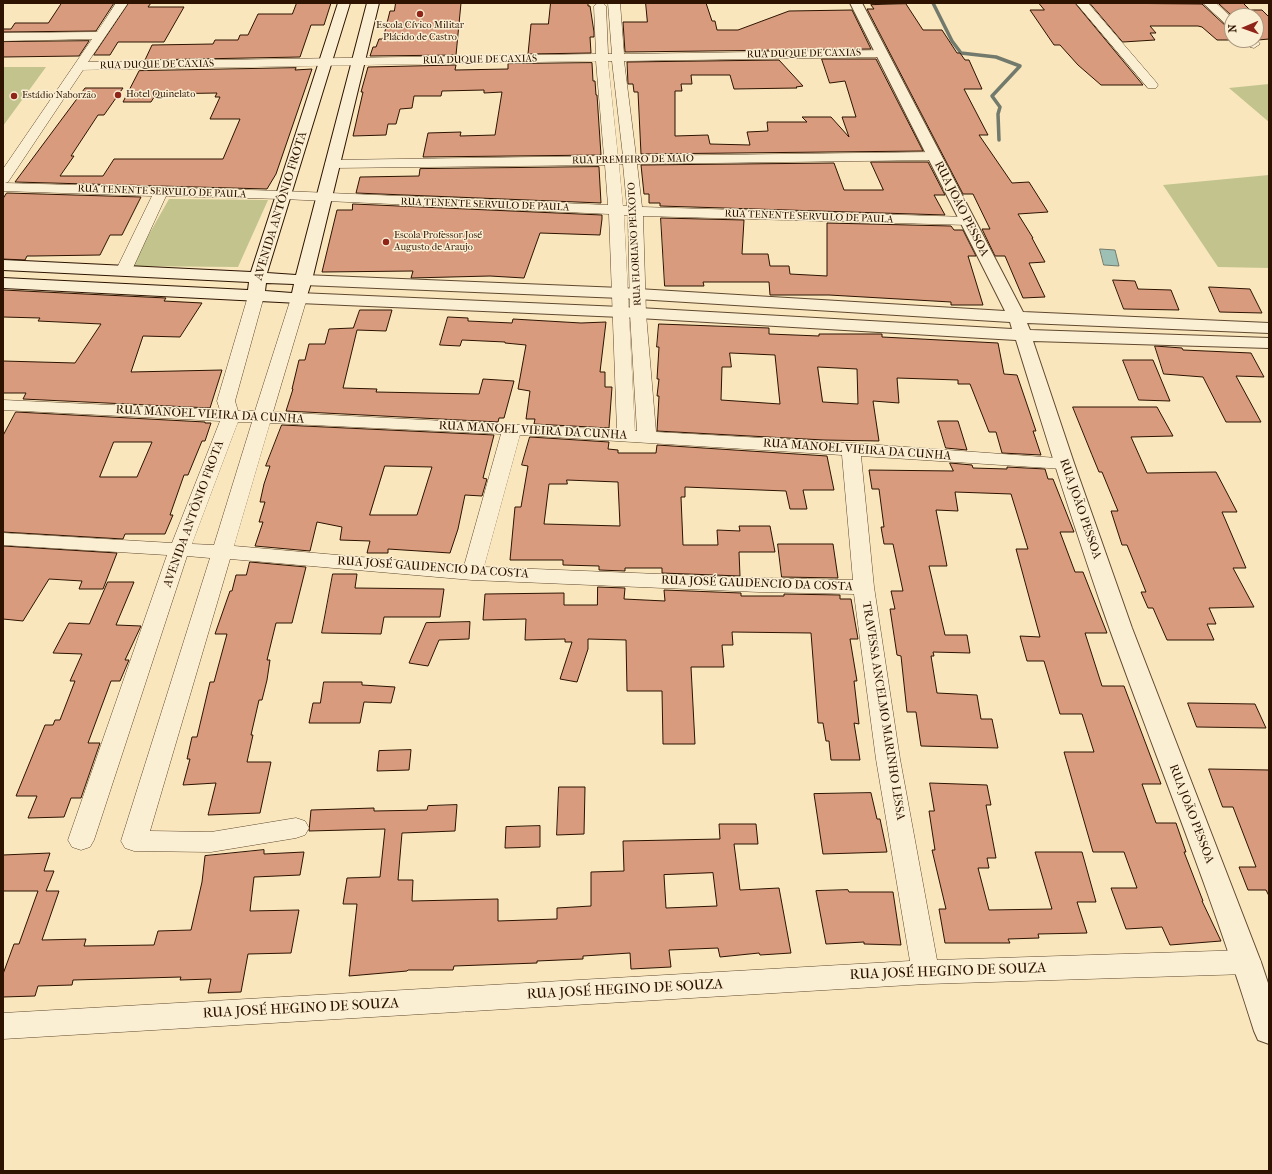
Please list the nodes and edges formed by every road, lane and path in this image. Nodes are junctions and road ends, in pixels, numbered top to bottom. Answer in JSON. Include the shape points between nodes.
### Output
{"nodes":[{"id":1,"x":122,"y":3,"type":"edge"},
{"id":2,"x":344,"y":3,"type":"edge"},
{"id":3,"x":373,"y":3,"type":"edge"},
{"id":4,"x":600,"y":3,"type":"edge"},
{"id":5,"x":614,"y":3,"type":"edge"},
{"id":6,"x":856,"y":3,"type":"edge"},
{"id":7,"x":1082,"y":3,"type":"edge"},
{"id":8,"x":1209,"y":3,"type":"edge"},
{"id":9,"x":1224,"y":17,"type":"edge"},
{"id":10,"x":100,"y":35,"type":"junction"},
{"id":11,"x":3,"y":37,"type":"edge"},
{"id":12,"x":881,"y":53,"type":"junction"},
{"id":13,"x":602,"y":58,"type":"junction"},
{"id":14,"x":618,"y":58,"type":"junction"},
{"id":15,"x":325,"y":62,"type":"junction"},
{"id":16,"x":357,"y":62,"type":"junction"},
{"id":17,"x":80,"y":66,"type":"junction"},
{"id":18,"x":1152,"y":85,"type":"dead end"},
{"id":19,"x":934,"y":156,"type":"junction"},
{"id":20,"x":613,"y":160,"type":"junction"},
{"id":21,"x":630,"y":160,"type":"junction"},
{"id":22,"x":332,"y":164,"type":"junction"},
{"id":23,"x":3,"y":178,"type":"edge"},
{"id":24,"x":3,"y":186,"type":"edge"},
{"id":25,"x":160,"y":193,"type":"junction"},
{"id":26,"x":283,"y":195,"type":"junction"},
{"id":27,"x":325,"y":198,"type":"junction"},
{"id":28,"x":616,"y":210,"type":"junction"},
{"id":29,"x":634,"y":211,"type":"junction"},
{"id":30,"x":968,"y":221,"type":"junction"},
{"id":31,"x":3,"y":265,"type":"edge"},
{"id":32,"x":124,"y":270,"type":"junction"},
{"id":33,"x":258,"y":277,"type":"junction"},
{"id":34,"x":304,"y":280,"type":"junction"},
{"id":35,"x":3,"y":283,"type":"edge"},
{"id":36,"x":629,"y":294,"type":"junction"},
{"id":37,"x":256,"y":296,"type":"junction"},
{"id":38,"x":299,"y":298,"type":"junction"},
{"id":39,"x":630,"y":313,"type":"junction"},
{"id":40,"x":1020,"y":326,"type":"junction"},
{"id":41,"x":1269,"y":328,"type":"edge"},
{"id":42,"x":1269,"y":343,"type":"edge"},
{"id":43,"x":3,"y":404,"type":"edge"},
{"id":44,"x":231,"y":415,"type":"junction"},
{"id":45,"x":264,"y":418,"type":"junction"},
{"id":46,"x":512,"y":429,"type":"junction"},
{"id":47,"x":626,"y":437,"type":"junction"},
{"id":48,"x":647,"y":438,"type":"junction"},
{"id":49,"x":851,"y":449,"type":"junction"},
{"id":50,"x":1064,"y":463,"type":"junction"},
{"id":51,"x":3,"y":539,"type":"edge"},
{"id":52,"x":179,"y":551,"type":"junction"},
{"id":53,"x":222,"y":552,"type":"junction"},
{"id":54,"x":472,"y":573,"type":"junction"},
{"id":55,"x":864,"y":587,"type":"junction"},
{"id":56,"x":296,"y":828,"type":"dead end"},
{"id":57,"x":81,"y":840,"type":"dead end"},
{"id":58,"x":1247,"y":962,"type":"junction"},
{"id":59,"x":926,"y":972,"type":"junction"},
{"id":60,"x":3,"y":1026,"type":"edge"},
{"id":61,"x":1269,"y":1031,"type":"edge"}],
"edges":[{"from":1,"to":10,"type":"street"},
{"from":2,"to":15,"type":"street","name":"AVENIDA ANTÔNIO FROTA"},
{"from":3,"to":16,"type":"street"},
{"from":4,"to":13,"type":"street","name":"RUA FLORIANO PEIXOTO"},
{"from":5,"to":14,"type":"street","name":"RUA FLORIANO PEIXOTO"},
{"from":6,"to":12,"type":"street","name":"RUA JOÃO PESSOA"},
{"from":7,"to":18,"type":"street"},
{"from":8,"to":9,"type":"street"},
{"from":10,"to":11,"type":"street"},
{"from":10,"to":17,"type":"street"},
{"from":12,"to":14,"type":"street","name":"RUA DUQUE DE CAXIAS"},
{"from":12,"to":19,"type":"street","name":"RUA JOÃO PESSOA"},
{"from":13,"to":14,"type":"street","name":"RUA DUQUE DE CAXIAS"},
{"from":13,"to":16,"type":"street","name":"RUA DUQUE DE CAXIAS"},
{"from":13,"to":20,"type":"street","name":"RUA FLORIANO PEIXOTO"},
{"from":14,"to":21,"type":"street","name":"RUA FLORIANO PEIXOTO"},
{"from":15,"to":16,"type":"street","name":"RUA DUQUE DE CAXIAS"},
{"from":15,"to":17,"type":"street","name":"RUA DUQUE DE CAXIAS"},
{"from":15,"to":26,"type":"street","name":"AVENIDA ANTÔNIO FROTA"},
{"from":16,"to":22,"type":"street"},
{"from":17,"to":23,"type":"street"},
{"from":19,"to":21,"type":"street","name":"RUA PREMEIRO DE MAIO"},
{"from":19,"to":30,"type":"street","name":"RUA JOÃO PESSOA"},
{"from":20,"to":21,"type":"street","name":"RUA PREMEIRO DE MAIO"},
{"from":20,"to":22,"type":"street","name":"RUA PREMEIRO DE MAIO"},
{"from":20,"to":28,"type":"street","name":"RUA FLORIANO PEIXOTO"},
{"from":21,"to":29,"type":"street","name":"RUA FLORIANO PEIXOTO"},
{"from":22,"to":27,"type":"street"},
{"from":24,"to":25,"type":"street","name":"RUA TENENTE SERVULO DE PAULA"},
{"from":25,"to":26,"type":"street","name":"RUA TENENTE SERVULO DE PAULA"},
{"from":25,"to":32,"type":"street"},
{"from":26,"to":27,"type":"street","name":"RUA TENENTE SERVULO DE PAULA"},
{"from":26,"to":33,"type":"street","name":"AVENIDA ANTÔNIO FROTA"},
{"from":27,"to":28,"type":"street","name":"RUA TENENTE SERVULO DE PAULA"},
{"from":27,"to":34,"type":"street"},
{"from":28,"to":29,"type":"street","name":"RUA TENENTE SERVULO DE PAULA"},
{"from":28,"to":36,"type":"street","name":"RUA FLORIANO PEIXOTO"},
{"from":29,"to":30,"type":"street","name":"RUA TENENTE SERVULO DE PAULA"},
{"from":29,"to":36,"type":"street","name":"RUA FLORIANO PEIXOTO"},
{"from":30,"to":40,"type":"street","name":"RUA JOÃO PESSOA"},
{"from":31,"to":32,"type":"street"},
{"from":32,"to":33,"type":"street"},
{"from":33,"to":34,"type":"street"},
{"from":33,"to":37,"type":"street","name":"AVENIDA ANTÔNIO FROTA"},
{"from":34,"to":36,"type":"street"},
{"from":34,"to":38,"type":"street"},
{"from":35,"to":37,"type":"street"},
{"from":36,"to":39,"type":"street","name":"RUA FLORIANO PEIXOTO"},
{"from":36,"to":40,"type":"street"},
{"from":37,"to":38,"type":"street"},
{"from":37,"to":44,"type":"street","name":"AVENIDA ANTÔNIO FROTA","via":[[226,400]]},
{"from":38,"to":39,"type":"street"},
{"from":38,"to":45,"type":"street"},
{"from":39,"to":40,"type":"street"},
{"from":39,"to":47,"type":"street","name":"RUA FLORIANO PEIXOTO"},
{"from":39,"to":48,"type":"street","name":"RUA FLORIANO PEIXOTO"},
{"from":40,"to":41,"type":"street"},
{"from":40,"to":42,"type":"street"},
{"from":40,"to":50,"type":"street","name":"RUA JOÃO PESSOA"},
{"from":43,"to":44,"type":"street","name":"RUA MANOEL VIEIRA DA CUNHA"},
{"from":44,"to":45,"type":"street","name":"RUA MANOEL VIEIRA DA CUNHA"},
{"from":44,"to":52,"type":"street","name":"AVENIDA ANTÔNIO FROTA"},
{"from":45,"to":46,"type":"street","name":"RUA MANOEL VIEIRA DA CUNHA"},
{"from":45,"to":53,"type":"street"},
{"from":46,"to":47,"type":"street","name":"RUA MANOEL VIEIRA DA CUNHA"},
{"from":46,"to":54,"type":"street"},
{"from":47,"to":48,"type":"street","name":"RUA MANOEL VIEIRA DA CUNHA"},
{"from":48,"to":49,"type":"street","name":"RUA MANOEL VIEIRA DA CUNHA"},
{"from":49,"to":50,"type":"street","name":"RUA MANOEL VIEIRA DA CUNHA"},
{"from":49,"to":55,"type":"street","name":"TRAVESSA ANCELMO MARINHO LESSA"},
{"from":50,"to":58,"type":"street","name":"RUA JOÃO PESSOA","via":[[1121,628]]},
{"from":51,"to":52,"type":"street","name":"RUA JOSÉ GAUDENCIO DA COSTA"},
{"from":52,"to":53,"type":"street","name":"RUA JOSÉ GAUDENCIO DA COSTA"},
{"from":52,"to":57,"type":"street","name":"AVENIDA ANTÔNIO FROTA"},
{"from":53,"to":54,"type":"street","name":"RUA JOSÉ GAUDENCIO DA COSTA"},
{"from":53,"to":56,"type":"street","via":[[134,841],[211,842]]},
{"from":54,"to":55,"type":"street","name":"RUA JOSÉ GAUDENCIO DA COSTA"},
{"from":55,"to":59,"type":"street","name":"TRAVESSA ANCELMO MARINHO LESSA","via":[[888,759]]},
{"from":58,"to":59,"type":"street","name":"RUA JOSÉ HEGINO DE SOUZA"},
{"from":58,"to":61,"type":"street","name":"RUA JOÃO PESSOA"},
{"from":59,"to":60,"type":"street","name":"RUA JOSÉ HEGINO DE SOUZA"}]}
